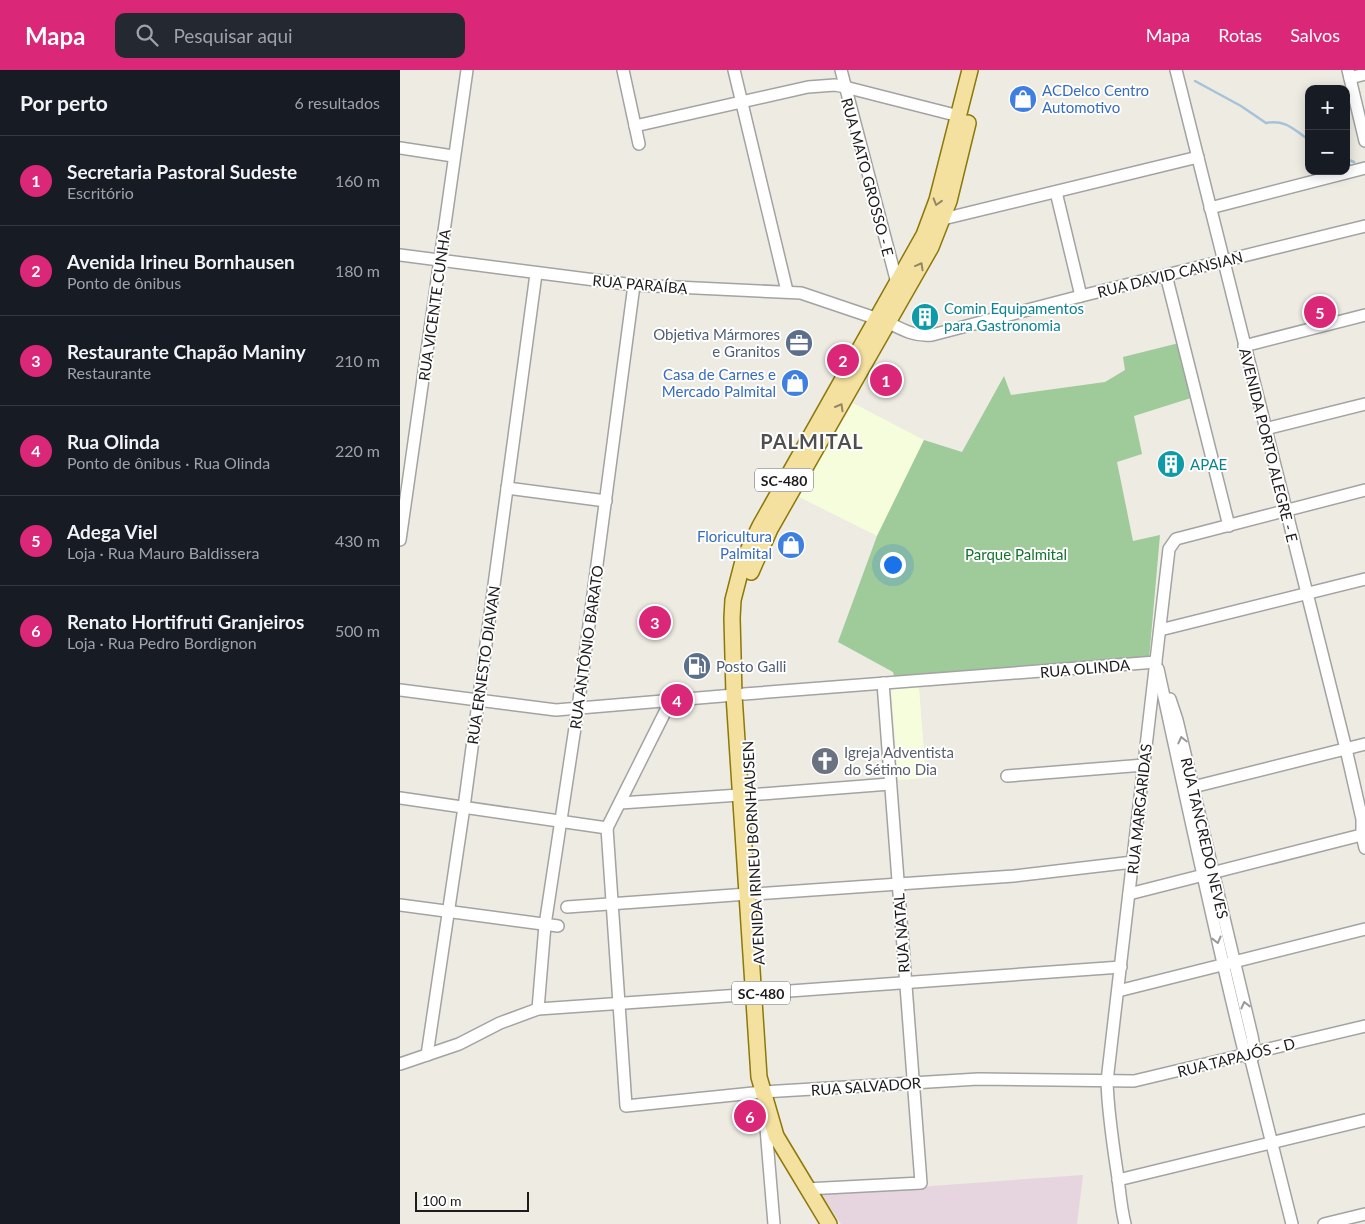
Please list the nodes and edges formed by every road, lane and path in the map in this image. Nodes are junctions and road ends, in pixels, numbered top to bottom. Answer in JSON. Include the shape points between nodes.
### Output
{"nodes":[{"id":1,"x":467,"y":70,"type":"edge"},
{"id":2,"x":623,"y":70,"type":"edge"},
{"id":3,"x":734,"y":70,"type":"edge"},
{"id":4,"x":840,"y":70,"type":"edge"},
{"id":5,"x":970,"y":70,"type":"edge"},
{"id":6,"x":980,"y":70,"type":"edge"},
{"id":7,"x":1176,"y":70,"type":"edge"},
{"id":8,"x":1349,"y":74,"type":"edge"},
{"id":9,"x":1365,"y":74,"type":"edge"},
{"id":10,"x":844,"y":87,"type":"junction"},
{"id":11,"x":742,"y":103,"type":"junction"},
{"id":12,"x":964,"y":117,"type":"junction"},
{"id":13,"x":636,"y":126,"type":"junction"},
{"id":14,"x":1365,"y":140,"type":"edge"},
{"id":15,"x":639,"y":144,"type":"dead end"},
{"id":16,"x":400,"y":148,"type":"edge"},
{"id":17,"x":453,"y":156,"type":"junction"},
{"id":18,"x":1198,"y":157,"type":"junction"},
{"id":19,"x":1365,"y":168,"type":"edge"},
{"id":20,"x":1056,"y":192,"type":"junction"},
{"id":21,"x":1210,"y":208,"type":"junction"},
{"id":22,"x":943,"y":219,"type":"junction"},
{"id":23,"x":1365,"y":226,"type":"edge"},
{"id":24,"x":400,"y":256,"type":"edge"},
{"id":25,"x":439,"y":261,"type":"junction"},
{"id":26,"x":1223,"y":261,"type":"junction"},
{"id":27,"x":536,"y":274,"type":"junction"},
{"id":28,"x":1166,"y":275,"type":"junction"},
{"id":29,"x":634,"y":286,"type":"junction"},
{"id":30,"x":902,"y":286,"type":"junction"},
{"id":31,"x":787,"y":291,"type":"junction"},
{"id":32,"x":1080,"y":296,"type":"junction"},
{"id":33,"x":1365,"y":315,"type":"edge"},
{"id":34,"x":883,"y":321,"type":"junction"},
{"id":35,"x":1244,"y":346,"type":"junction"},
{"id":36,"x":1365,"y":404,"type":"edge"},
{"id":37,"x":1265,"y":429,"type":"junction"},
{"id":38,"x":507,"y":488,"type":"junction"},
{"id":39,"x":1365,"y":490,"type":"edge"},
{"id":40,"x":606,"y":501,"type":"junction"},
{"id":41,"x":1285,"y":511,"type":"junction"},
{"id":42,"x":1229,"y":526,"type":"junction"},
{"id":43,"x":400,"y":540,"type":"edge"},
{"id":44,"x":1365,"y":579,"type":"edge"},
{"id":45,"x":1306,"y":594,"type":"junction"},
{"id":46,"x":1160,"y":630,"type":"junction"},
{"id":47,"x":1156,"y":662,"type":"junction"},
{"id":48,"x":883,"y":684,"type":"junction"},
{"id":49,"x":400,"y":690,"type":"edge"},
{"id":50,"x":739,"y":695,"type":"junction"},
{"id":51,"x":671,"y":700,"type":"junction"},
{"id":52,"x":477,"y":701,"type":"junction"},
{"id":53,"x":1149,"y":707,"type":"junction"},
{"id":54,"x":1166,"y":707,"type":"junction"},
{"id":55,"x":578,"y":708,"type":"junction"},
{"id":56,"x":1365,"y":744,"type":"edge"},
{"id":57,"x":1346,"y":749,"type":"junction"},
{"id":58,"x":1144,"y":765,"type":"junction"},
{"id":59,"x":1007,"y":776,"type":"dead end"},
{"id":60,"x":890,"y":784,"type":"junction"},
{"id":61,"x":1193,"y":787,"type":"junction"},
{"id":62,"x":745,"y":795,"type":"junction"},
{"id":63,"x":400,"y":798,"type":"edge"},
{"id":64,"x":620,"y":802,"type":"junction"},
{"id":65,"x":464,"y":807,"type":"junction"},
{"id":66,"x":561,"y":820,"type":"junction"},
{"id":67,"x":607,"y":828,"type":"junction"},
{"id":68,"x":1363,"y":828,"type":"edge"},
{"id":69,"x":1365,"y":848,"type":"edge"},
{"id":70,"x":1133,"y":862,"type":"junction"},
{"id":71,"x":1213,"y":873,"type":"junction"},
{"id":72,"x":1201,"y":876,"type":"junction"},
{"id":73,"x":898,"y":884,"type":"junction"},
{"id":74,"x":752,"y":894,"type":"junction"},
{"id":75,"x":1129,"y":894,"type":"junction"},
{"id":76,"x":612,"y":904,"type":"junction"},
{"id":77,"x":400,"y":905,"type":"edge"},
{"id":78,"x":567,"y":907,"type":"dead end"},
{"id":79,"x":449,"y":911,"type":"junction"},
{"id":80,"x":545,"y":925,"type":"junction"},
{"id":81,"x":558,"y":926,"type":"dead end"},
{"id":82,"x":1365,"y":929,"type":"edge"},
{"id":83,"x":1229,"y":963,"type":"junction"},
{"id":84,"x":1121,"y":967,"type":"junction"},
{"id":85,"x":905,"y":983,"type":"junction"},
{"id":86,"x":1118,"y":991,"type":"junction"},
{"id":87,"x":758,"y":994,"type":"junction"},
{"id":88,"x":619,"y":1004,"type":"junction"},
{"id":89,"x":538,"y":1009,"type":"junction"},
{"id":90,"x":1365,"y":1026,"type":"edge"},
{"id":91,"x":427,"y":1055,"type":"junction"},
{"id":92,"x":1251,"y":1056,"type":"junction"},
{"id":93,"x":400,"y":1064,"type":"edge"},
{"id":94,"x":1107,"y":1081,"type":"junction"},
{"id":95,"x":913,"y":1083,"type":"junction"},
{"id":96,"x":763,"y":1092,"type":"junction"},
{"id":97,"x":1365,"y":1120,"type":"edge"},
{"id":98,"x":1272,"y":1143,"type":"junction"},
{"id":99,"x":1118,"y":1180,"type":"junction"},
{"id":100,"x":806,"y":1189,"type":"junction"},
{"id":101,"x":1365,"y":1214,"type":"edge"},
{"id":102,"x":774,"y":1224,"type":"edge"},
{"id":103,"x":830,"y":1224,"type":"edge"},
{"id":104,"x":1125,"y":1224,"type":"edge"},
{"id":105,"x":1292,"y":1224,"type":"edge"},
{"id":106,"x":1324,"y":1224,"type":"edge"}],
"edges":[{"from":1,"to":17,"type":"street","name":"RUA VICENTE CUNHA"},
{"from":2,"to":13,"type":"street"},
{"from":3,"to":11,"type":"street"},
{"from":4,"to":10,"type":"street","name":"RUA MATO GROSSO - E"},
{"from":5,"to":12,"type":"main road","name":"AVENIDA IRINEU BORNHAUSEN","number":"SC-480"},
{"from":6,"to":12,"type":"main road","name":"AVENIDA IRINEU BORNHAUSEN","number":"SC-480"},
{"from":7,"to":18,"type":"street","name":"AVENIDA PORTO ALEGRE - E"},
{"from":8,"to":9,"type":"street"},
{"from":8,"to":14,"type":"street"},
{"from":10,"to":11,"type":"street","via":[[808,87]]},
{"from":10,"to":12,"type":"street"},
{"from":10,"to":30,"type":"street","name":"RUA MATO GROSSO - E"},
{"from":11,"to":13,"type":"street"},
{"from":11,"to":31,"type":"street"},
{"from":12,"to":22,"type":"main road","name":"AVENIDA IRINEU BORNHAUSEN","number":"SC-480"},
{"from":12,"to":30,"type":"main road","name":"AVENIDA IRINEU BORNHAUSEN","number":"SC-480","one_way":true,"via":[[933,213]]},
{"from":13,"to":15,"type":"street"},
{"from":16,"to":17,"type":"street"},
{"from":17,"to":25,"type":"street","name":"RUA VICENTE CUNHA"},
{"from":18,"to":20,"type":"street"},
{"from":18,"to":21,"type":"street","name":"AVENIDA PORTO ALEGRE - E"},
{"from":19,"to":21,"type":"street"},
{"from":20,"to":22,"type":"street"},
{"from":20,"to":32,"type":"street"},
{"from":21,"to":26,"type":"street","name":"AVENIDA PORTO ALEGRE - E"},
{"from":30,"to":22,"type":"main road","name":"AVENIDA IRINEU BORNHAUSEN","number":"SC-480","one_way":true,"via":[[931,247]]},
{"from":23,"to":26,"type":"street","name":"RUA DAVID CANSIAN"},
{"from":24,"to":25,"type":"street","name":"RUA PARAÍBA"},
{"from":25,"to":27,"type":"street","name":"RUA PARAÍBA"},
{"from":25,"to":43,"type":"street","name":"RUA VICENTE CUNHA"},
{"from":26,"to":28,"type":"street","name":"RUA DAVID CANSIAN"},
{"from":26,"to":35,"type":"street","name":"AVENIDA PORTO ALEGRE - E"},
{"from":27,"to":29,"type":"street","name":"RUA PARAÍBA"},
{"from":27,"to":38,"type":"street","name":"RUA ERNESTO DIAVAN"},
{"from":28,"to":32,"type":"street","name":"RUA DAVID CANSIAN"},
{"from":28,"to":42,"type":"street"},
{"from":29,"to":31,"type":"street","name":"RUA PARAÍBA"},
{"from":29,"to":40,"type":"street","name":"RUA ANTÔNIO BARATO"},
{"from":30,"to":34,"type":"main road","name":"AVENIDA IRINEU BORNHAUSEN","number":"SC-480"},
{"from":31,"to":34,"type":"street","name":"RUA PARAÍBA"},
{"from":32,"to":34,"type":"street","name":"RUA DAVID CANSIAN","via":[[932,335],[911,334]]},
{"from":33,"to":35,"type":"street"},
{"from":34,"to":50,"type":"main road","name":"AVENIDA IRINEU BORNHAUSEN","number":"SC-480","via":[[754,564],[740,618]]},
{"from":35,"to":37,"type":"street","name":"AVENIDA PORTO ALEGRE - E"},
{"from":36,"to":37,"type":"street"},
{"from":37,"to":41,"type":"street","name":"AVENIDA PORTO ALEGRE - E"},
{"from":38,"to":40,"type":"street"},
{"from":38,"to":52,"type":"street","name":"RUA ERNESTO DIAVAN"},
{"from":39,"to":41,"type":"street"},
{"from":40,"to":55,"type":"street","name":"RUA ANTÔNIO BARATO"},
{"from":41,"to":42,"type":"street"},
{"from":41,"to":45,"type":"street","name":"AVENIDA PORTO ALEGRE - E"},
{"from":42,"to":46,"type":"street","name":"RUA MARGARIDAS","via":[[1176,539],[1169,549]]},
{"from":44,"to":45,"type":"street"},
{"from":45,"to":46,"type":"street"},
{"from":45,"to":57,"type":"street","name":"AVENIDA PORTO ALEGRE - E"},
{"from":46,"to":47,"type":"street","name":"RUA MARGARIDAS"},
{"from":47,"to":48,"type":"street","name":"RUA OLINDA"},
{"from":47,"to":53,"type":"street","name":"RUA MARGARIDAS"},
{"from":47,"to":54,"type":"street","name":"RUA TANCREDO NEVES"},
{"from":61,"to":47,"type":"street","name":"RUA TANCREDO NEVES","one_way":true,"via":[[1177,720]]},
{"from":48,"to":50,"type":"street","name":"RUA OLINDA"},
{"from":48,"to":60,"type":"street","name":"RUA NATAL"},
{"from":49,"to":52,"type":"street","name":"RUA OLINDA"},
{"from":50,"to":51,"type":"street","name":"RUA OLINDA"},
{"from":50,"to":62,"type":"main road","name":"AVENIDA IRINEU BORNHAUSEN","number":"SC-480"},
{"from":51,"to":55,"type":"street","name":"RUA OLINDA"},
{"from":51,"to":64,"type":"street"},
{"from":52,"to":55,"type":"street","name":"RUA OLINDA","via":[[556,710]]},
{"from":52,"to":65,"type":"street","name":"RUA ERNESTO DIAVAN"},
{"from":53,"to":54,"type":"street"},
{"from":53,"to":58,"type":"street","name":"RUA MARGARIDAS"},
{"from":54,"to":72,"type":"street","name":"RUA TANCREDO NEVES"},
{"from":55,"to":66,"type":"street","name":"RUA ANTÔNIO BARATO"},
{"from":56,"to":57,"type":"street"},
{"from":57,"to":61,"type":"street"},
{"from":57,"to":68,"type":"street","name":"AVENIDA PORTO ALEGRE - E"},
{"from":58,"to":59,"type":"street"},
{"from":58,"to":70,"type":"street","name":"RUA MARGARIDAS"},
{"from":60,"to":62,"type":"street"},
{"from":60,"to":73,"type":"street","name":"RUA NATAL"},
{"from":61,"to":71,"type":"street","name":"RUA TANCREDO NEVES"},
{"from":62,"to":64,"type":"street"},
{"from":62,"to":74,"type":"main road","name":"AVENIDA IRINEU BORNHAUSEN","number":"SC-480"},
{"from":63,"to":65,"type":"street"},
{"from":64,"to":67,"type":"street"},
{"from":65,"to":66,"type":"street"},
{"from":65,"to":79,"type":"street","name":"RUA ERNESTO DIAVAN"},
{"from":66,"to":67,"type":"street"},
{"from":66,"to":80,"type":"street","name":"RUA ANTÔNIO BARATO"},
{"from":67,"to":76,"type":"street"},
{"from":68,"to":69,"type":"street","name":"AVENIDA PORTO ALEGRE - E"},
{"from":68,"to":71,"type":"street"},
{"from":70,"to":73,"type":"street","via":[[1014,876]]},
{"from":70,"to":75,"type":"street","name":"RUA MARGARIDAS"},
{"from":71,"to":72,"type":"street"},
{"from":71,"to":83,"type":"street","name":"RUA TANCREDO NEVES"},
{"from":72,"to":75,"type":"street"},
{"from":72,"to":83,"type":"street","name":"RUA TANCREDO NEVES","one_way":true},
{"from":73,"to":74,"type":"street"},
{"from":73,"to":85,"type":"street","name":"RUA NATAL"},
{"from":74,"to":76,"type":"street"},
{"from":74,"to":87,"type":"main road","name":"AVENIDA IRINEU BORNHAUSEN","number":"SC-480"},
{"from":75,"to":84,"type":"street","name":"RUA MARGARIDAS"},
{"from":76,"to":78,"type":"street"},
{"from":76,"to":88,"type":"street"},
{"from":77,"to":79,"type":"street"},
{"from":79,"to":80,"type":"street"},
{"from":79,"to":91,"type":"street","name":"RUA ERNESTO DIAVAN"},
{"from":80,"to":81,"type":"street"},
{"from":80,"to":89,"type":"street","name":"RUA ANTÔNIO BARATO"},
{"from":82,"to":83,"type":"street"},
{"from":83,"to":86,"type":"street"},
{"from":83,"to":92,"type":"street","name":"RUA TANCREDO NEVES"},
{"from":84,"to":85,"type":"street"},
{"from":84,"to":86,"type":"street","name":"RUA MARGARIDAS"},
{"from":85,"to":87,"type":"street"},
{"from":85,"to":95,"type":"street","name":"RUA NATAL"},
{"from":86,"to":94,"type":"street","name":"RUA MARGARIDAS"},
{"from":87,"to":88,"type":"street"},
{"from":87,"to":96,"type":"main road","name":"AVENIDA IRINEU BORNHAUSEN","number":"SC-480","via":[[759,1077]]},
{"from":88,"to":89,"type":"street"},
{"from":88,"to":96,"type":"street","name":"RUA SALVADOR","via":[[626,1106]]},
{"from":89,"to":91,"type":"street"},
{"from":90,"to":92,"type":"street","name":"RUA TAPAJÓS - D"},
{"from":91,"to":93,"type":"street"},
{"from":92,"to":94,"type":"street","name":"RUA TAPAJÓS - D","via":[[1134,1081]]},
{"from":92,"to":98,"type":"street","name":"RUA TANCREDO NEVES"},
{"from":94,"to":95,"type":"street","name":"RUA SALVADOR","via":[[1029,1078]]},
{"from":94,"to":99,"type":"street","name":"RUA MARGARIDAS","via":[[1111,1140]]},
{"from":95,"to":96,"type":"street","name":"RUA SALVADOR"},
{"from":95,"to":100,"type":"street","name":"RUA NATAL","via":[[921,1182]]},
{"from":96,"to":100,"type":"main road","number":"SC-480","via":[[776,1136]]},
{"from":96,"to":102,"type":"street"},
{"from":97,"to":98,"type":"street"},
{"from":98,"to":99,"type":"street"},
{"from":98,"to":105,"type":"street","name":"RUA TANCREDO NEVES"},
{"from":99,"to":104,"type":"street","name":"RUA MARGARIDAS","via":[[1118,1198]]},
{"from":100,"to":103,"type":"main road","number":"SC-480"},
{"from":101,"to":106,"type":"street"}]}
